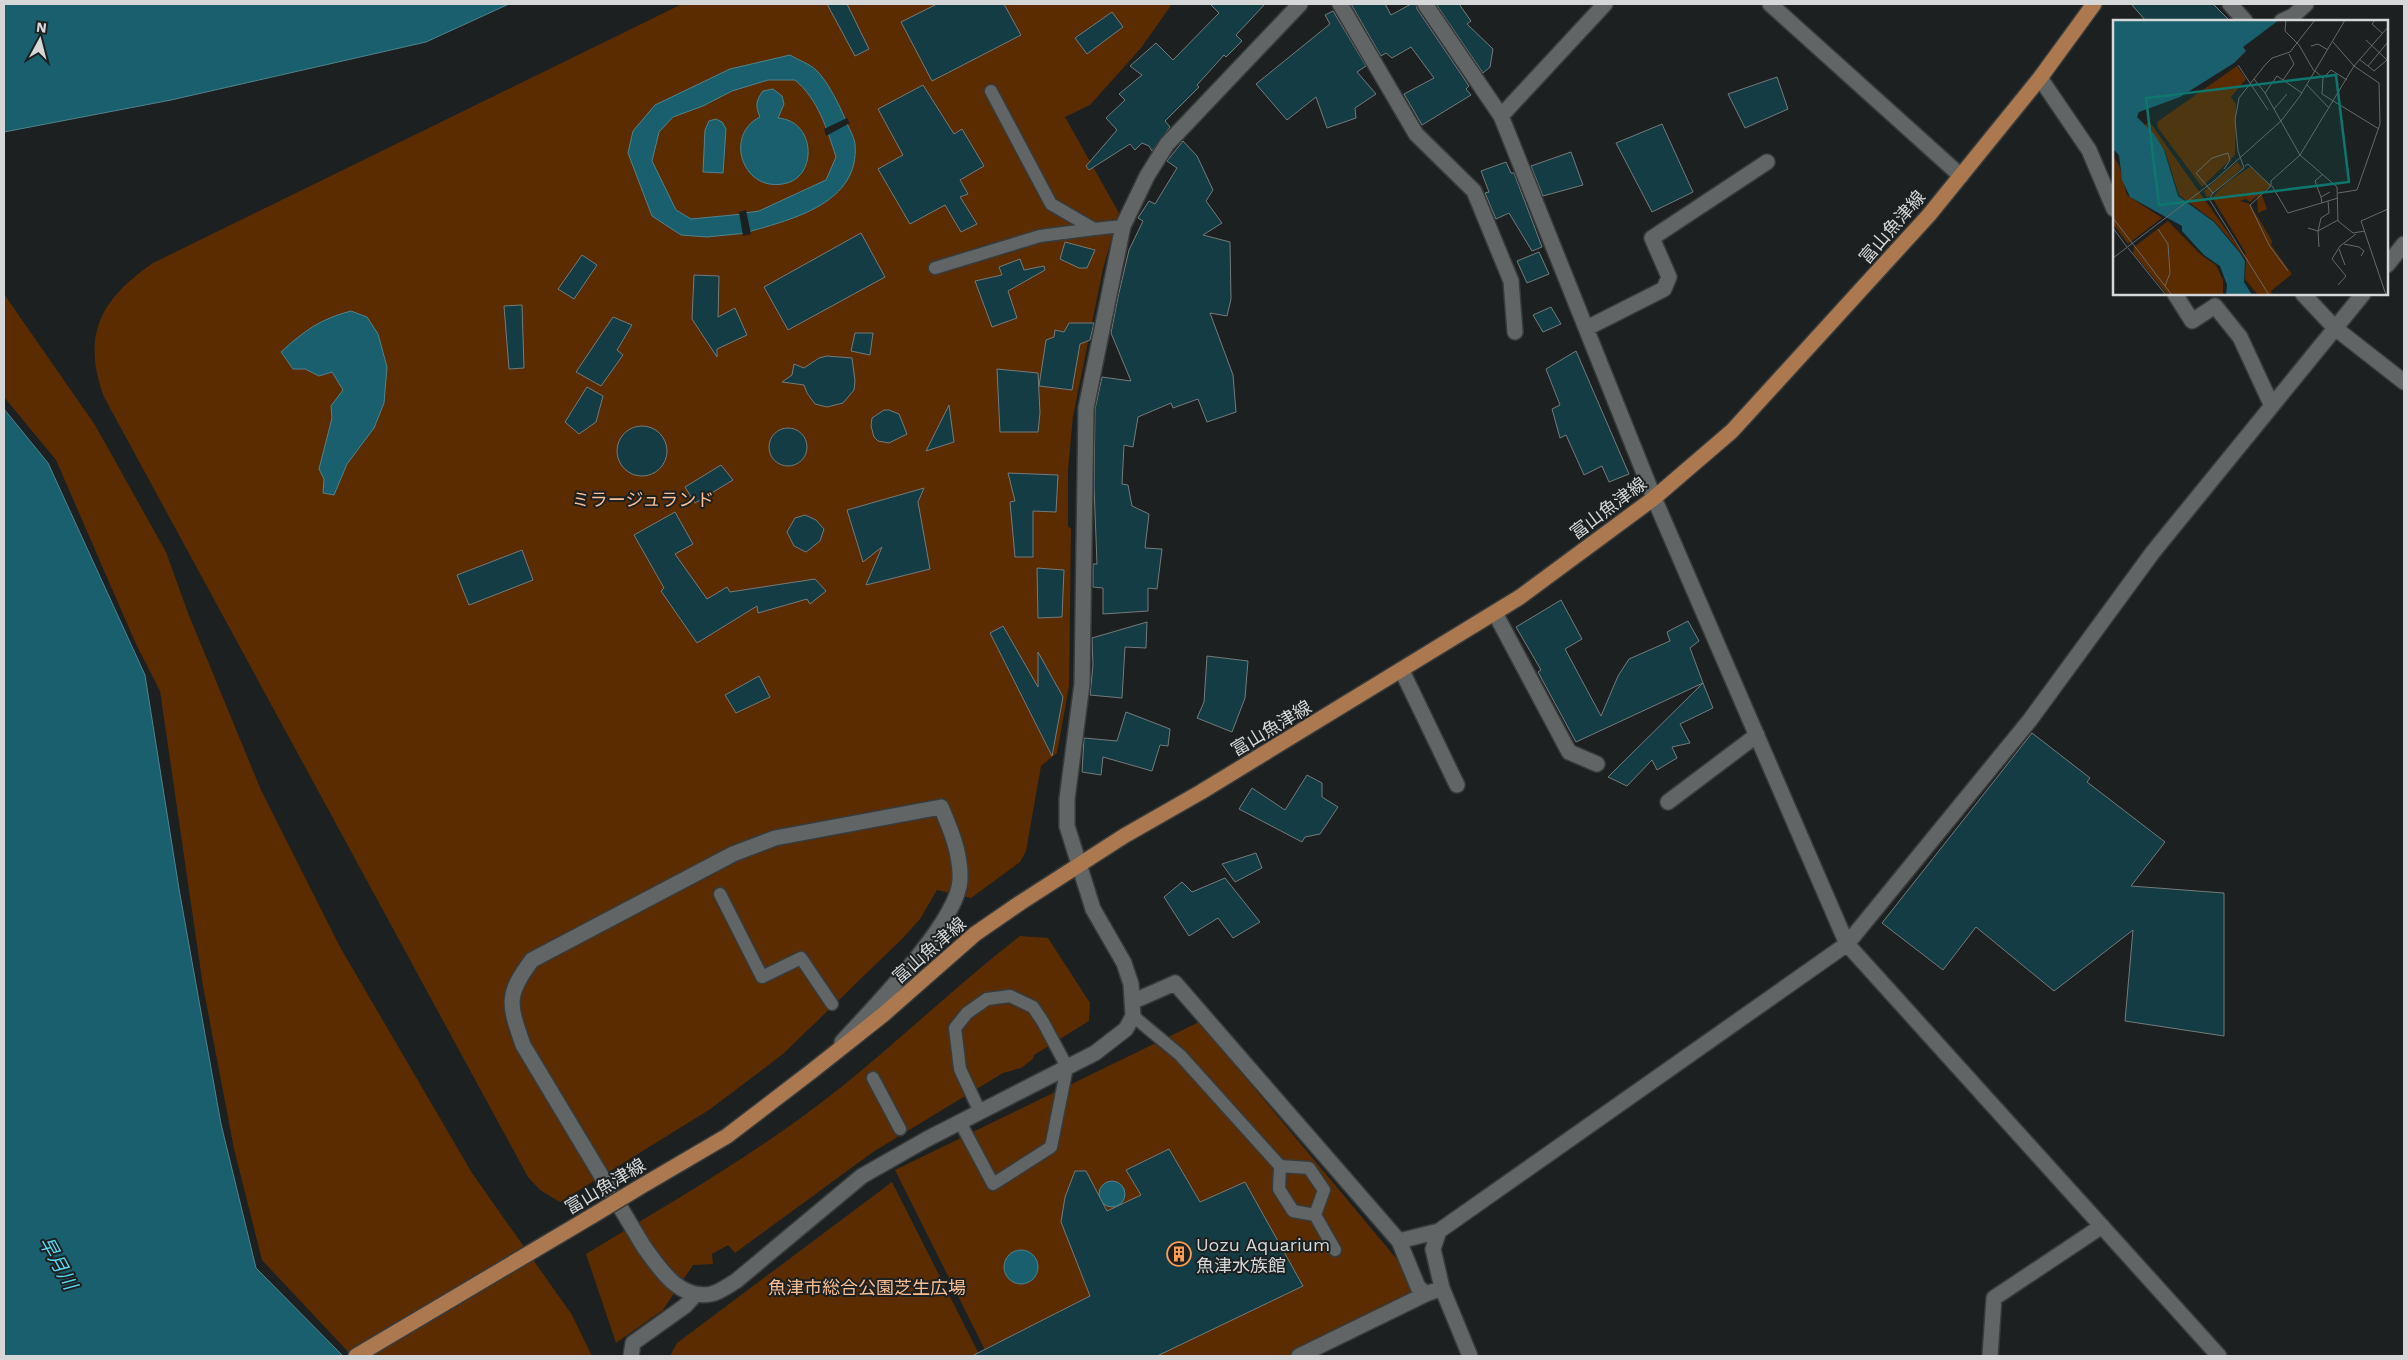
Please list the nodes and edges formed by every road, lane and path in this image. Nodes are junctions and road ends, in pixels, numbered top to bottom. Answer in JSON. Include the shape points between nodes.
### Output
{"nodes":[{"id":1,"x":1300,"y":4,"type":"edge"},
{"id":2,"x":1340,"y":4,"type":"edge"},
{"id":3,"x":1425,"y":4,"type":"edge"},
{"id":4,"x":1605,"y":4,"type":"edge"},
{"id":5,"x":1770,"y":4,"type":"edge"},
{"id":6,"x":2094,"y":4,"type":"edge"},
{"id":7,"x":2230,"y":4,"type":"edge"},
{"id":8,"x":2306,"y":4,"type":"edge"},
{"id":9,"x":2244,"y":20,"type":"edge"},
{"id":10,"x":2284,"y":20,"type":"edge"},
{"id":11,"x":2040,"y":78,"type":"junction"},
{"id":12,"x":990,"y":91,"type":"dead end"},
{"id":13,"x":1501,"y":116,"type":"junction"},
{"id":14,"x":1767,"y":162,"type":"dead end"},
{"id":15,"x":1961,"y":176,"type":"junction"},
{"id":16,"x":2113,"y":206,"type":"edge"},
{"id":17,"x":1123,"y":226,"type":"junction"},
{"id":18,"x":1094,"y":229,"type":"junction"},
{"id":19,"x":2404,"y":244,"type":"edge"},
{"id":20,"x":2388,"y":264,"type":"edge"},
{"id":21,"x":934,"y":268,"type":"dead end"},
{"id":22,"x":2176,"y":295,"type":"edge"},
{"id":23,"x":2304,"y":295,"type":"edge"},
{"id":24,"x":2362,"y":295,"type":"edge"},
{"id":25,"x":1586,"y":328,"type":"junction"},
{"id":26,"x":2335,"y":328,"type":"junction"},
{"id":27,"x":1515,"y":332,"type":"dead end"},
{"id":28,"x":2404,"y":382,"type":"edge"},
{"id":29,"x":2272,"y":406,"type":"junction"},
{"id":30,"x":1654,"y":498,"type":"junction"},
{"id":31,"x":1495,"y":613,"type":"junction"},
{"id":32,"x":1402,"y":671,"type":"junction"},
{"id":33,"x":1757,"y":735,"type":"junction"},
{"id":34,"x":1597,"y":764,"type":"dead end"},
{"id":35,"x":1457,"y":785,"type":"dead end"},
{"id":36,"x":1668,"y":802,"type":"dead end"},
{"id":37,"x":1079,"y":865,"type":"junction"},
{"id":38,"x":720,"y":894,"type":"dead end"},
{"id":39,"x":1847,"y":944,"type":"junction"},
{"id":40,"x":832,"y":1004,"type":"dead end"},
{"id":41,"x":1134,"y":1009,"type":"junction"},
{"id":42,"x":826,"y":1060,"type":"junction"},
{"id":43,"x":1067,"y":1067,"type":"junction"},
{"id":44,"x":873,"y":1078,"type":"dead end"},
{"id":45,"x":980,"y":1112,"type":"junction"},
{"id":46,"x":960,"y":1122,"type":"junction"},
{"id":47,"x":900,"y":1129,"type":"dead end"},
{"id":48,"x":1280,"y":1166,"type":"junction"},
{"id":49,"x":1315,"y":1215,"type":"junction"},
{"id":50,"x":2102,"y":1226,"type":"junction"},
{"id":51,"x":1439,"y":1231,"type":"junction"},
{"id":52,"x":1399,"y":1241,"type":"junction"},
{"id":53,"x":1335,"y":1250,"type":"dead end"},
{"id":54,"x":1442,"y":1288,"type":"junction"},
{"id":55,"x":696,"y":1294,"type":"junction"},
{"id":56,"x":1426,"y":1294,"type":"junction"},
{"id":57,"x":356,"y":1356,"type":"edge"},
{"id":58,"x":632,"y":1356,"type":"edge"},
{"id":59,"x":1299,"y":1356,"type":"edge"},
{"id":60,"x":1470,"y":1356,"type":"edge"},
{"id":61,"x":1990,"y":1356,"type":"edge"},
{"id":62,"x":2219,"y":1356,"type":"edge"}],
"edges":[{"from":1,"to":17,"type":"street","via":[[1167,144]]},
{"from":2,"to":27,"type":"street","via":[[1416,134],[1474,191],[1511,281]]},
{"from":3,"to":13,"type":"street"},
{"from":4,"to":13,"type":"street"},
{"from":5,"to":15,"type":"street"},
{"from":6,"to":11,"type":"main road","name":"富山魚津線"},
{"from":7,"to":9,"type":"street"},
{"from":8,"to":10,"type":"street"},
{"from":11,"to":15,"type":"main road","name":"富山魚津線"},
{"from":11,"to":16,"type":"street","via":[[2089,150]]},
{"from":12,"to":18,"type":"lane","via":[[1051,204]]},
{"from":13,"to":25,"type":"street"},
{"from":14,"to":25,"type":"street","via":[[1652,238],[1669,277],[1664,289]]},
{"from":15,"to":30,"type":"main road","name":"富山魚津線","via":[[1732,431]]},
{"from":17,"to":18,"type":"lane"},
{"from":17,"to":37,"type":"street","via":[[1086,408],[1082,684],[1067,799],[1067,826]]},
{"from":18,"to":21,"type":"lane","via":[[1040,236]]},
{"from":19,"to":20,"type":"street"},
{"from":22,"to":29,"type":"street","via":[[2192,321],[2216,306],[2240,337]]},
{"from":23,"to":26,"type":"street"},
{"from":24,"to":26,"type":"street"},
{"from":25,"to":30,"type":"street"},
{"from":26,"to":28,"type":"street"},
{"from":26,"to":29,"type":"street"},
{"from":29,"to":39,"type":"street","via":[[2153,552],[2030,720]]},
{"from":30,"to":31,"type":"main road","name":"富山魚津線"},
{"from":30,"to":33,"type":"street"},
{"from":31,"to":32,"type":"main road","name":"富山魚津線"},
{"from":31,"to":34,"type":"street","via":[[1569,752]]},
{"from":32,"to":35,"type":"street"},
{"from":32,"to":37,"type":"main road","name":"富山魚津線"},
{"from":33,"to":36,"type":"street"},
{"from":33,"to":39,"type":"street"},
{"from":37,"to":41,"type":"street","via":[[1093,909],[1124,963]]},
{"from":37,"to":42,"type":"main road","name":"富山魚津線","via":[[975,934]]},
{"from":38,"to":40,"type":"lane","via":[[762,977],[801,958]]},
{"from":39,"to":50,"type":"street"},
{"from":39,"to":51,"type":"street"},
{"from":41,"to":43,"type":"street","via":[[1126,1028],[1095,1053]]},
{"from":41,"to":48,"type":"lane"},
{"from":41,"to":52,"type":"street","via":[[1176,983]]},
{"from":42,"to":55,"type":"street","via":[[904,972],[946,919],[955,900],[960,882],[958,859],[941,807],[775,838],[733,854],[532,960],[516,982],[511,1010],[523,1045],[644,1247],[665,1276]]},
{"from":42,"to":57,"type":"main road","name":"富山魚津線","bridge":true,"via":[[727,1136]]},
{"from":43,"to":45,"type":"street"},
{"from":43,"to":45,"type":"lane","via":[[1044,1022],[1032,1007],[1010,996],[987,999],[967,1013],[955,1028],[960,1069]]},
{"from":43,"to":46,"type":"lane","via":[[1051,1147],[993,1184]]},
{"from":44,"to":47,"type":"lane"},
{"from":45,"to":46,"type":"street"},
{"from":46,"to":55,"type":"street","via":[[862,1176],[736,1281],[713,1294]]},
{"from":48,"to":49,"type":"lane","via":[[1278,1189],[1293,1212]]},
{"from":48,"to":49,"type":"lane","via":[[1308,1168],[1324,1190]]},
{"from":49,"to":53,"type":"lane"},
{"from":50,"to":61,"type":"street","via":[[1994,1298]]},
{"from":50,"to":62,"type":"street"},
{"from":51,"to":52,"type":"street"},
{"from":51,"to":54,"type":"street","via":[[1433,1249]]},
{"from":52,"to":56,"type":"street","via":[[1418,1287]]},
{"from":54,"to":56,"type":"street"},
{"from":54,"to":60,"type":"street"},
{"from":55,"to":58,"type":"street","via":[[633,1344]]},
{"from":56,"to":59,"type":"street"}]}
